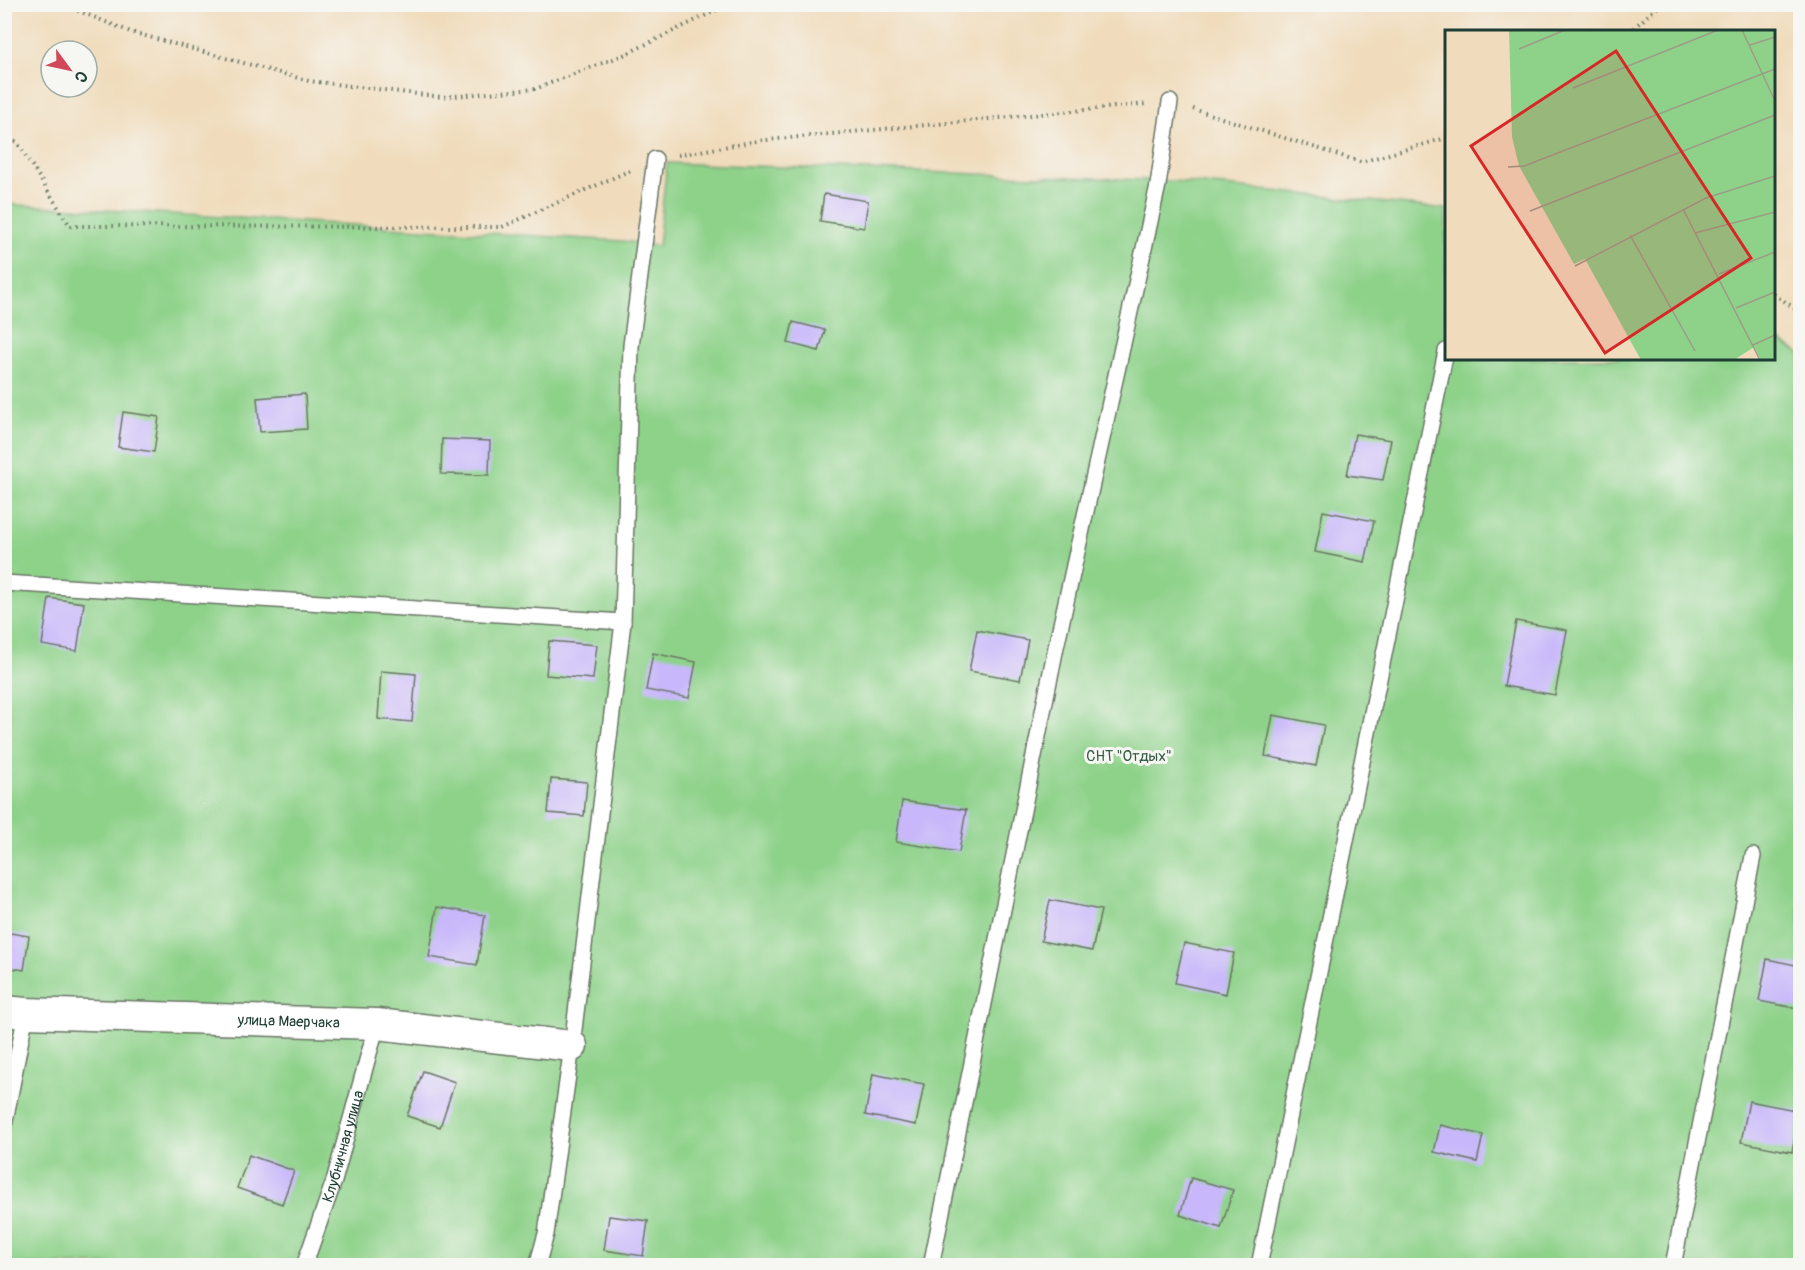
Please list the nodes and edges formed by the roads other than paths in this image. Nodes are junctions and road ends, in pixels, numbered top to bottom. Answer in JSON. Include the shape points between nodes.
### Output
{"nodes":[{"id":1,"x":1170,"y":102,"type":"road end"},
{"id":2,"x":655,"y":159,"type":"road end"},
{"id":3,"x":1445,"y":356,"type":"edge"},
{"id":4,"x":4,"y":583,"type":"edge"},
{"id":5,"x":623,"y":622,"type":"junction"},
{"id":6,"x":1753,"y":856,"type":"dead end"},
{"id":7,"x":15,"y":1012,"type":"edge"},
{"id":8,"x":377,"y":1024,"type":"junction"},
{"id":9,"x":572,"y":1046,"type":"junction"},
{"id":10,"x":4,"y":1126,"type":"edge"},
{"id":11,"x":304,"y":1266,"type":"edge"},
{"id":12,"x":537,"y":1266,"type":"edge"},
{"id":13,"x":931,"y":1266,"type":"edge"},
{"id":14,"x":1259,"y":1266,"type":"edge"},
{"id":15,"x":1673,"y":1266,"type":"edge"}],
"edges":[{"from":1,"to":13,"type":"lane","via":[[1158,185],[1056,647]]},
{"from":2,"to":5,"type":"lane","via":[[631,346]]},
{"from":3,"to":14,"type":"lane"},
{"from":4,"to":5,"type":"lane"},
{"from":5,"to":9,"type":"lane"},
{"from":6,"to":15,"type":"lane"},
{"from":7,"to":8,"type":"street","name":"улица Маерчака"},
{"from":7,"to":10,"type":"lane"},
{"from":8,"to":9,"type":"street","name":"улица Маерчака"},
{"from":8,"to":11,"type":"lane","name":"Клубничная улица","via":[[334,1180]]},
{"from":9,"to":12,"type":"lane","via":[[546,1234]]}]}
